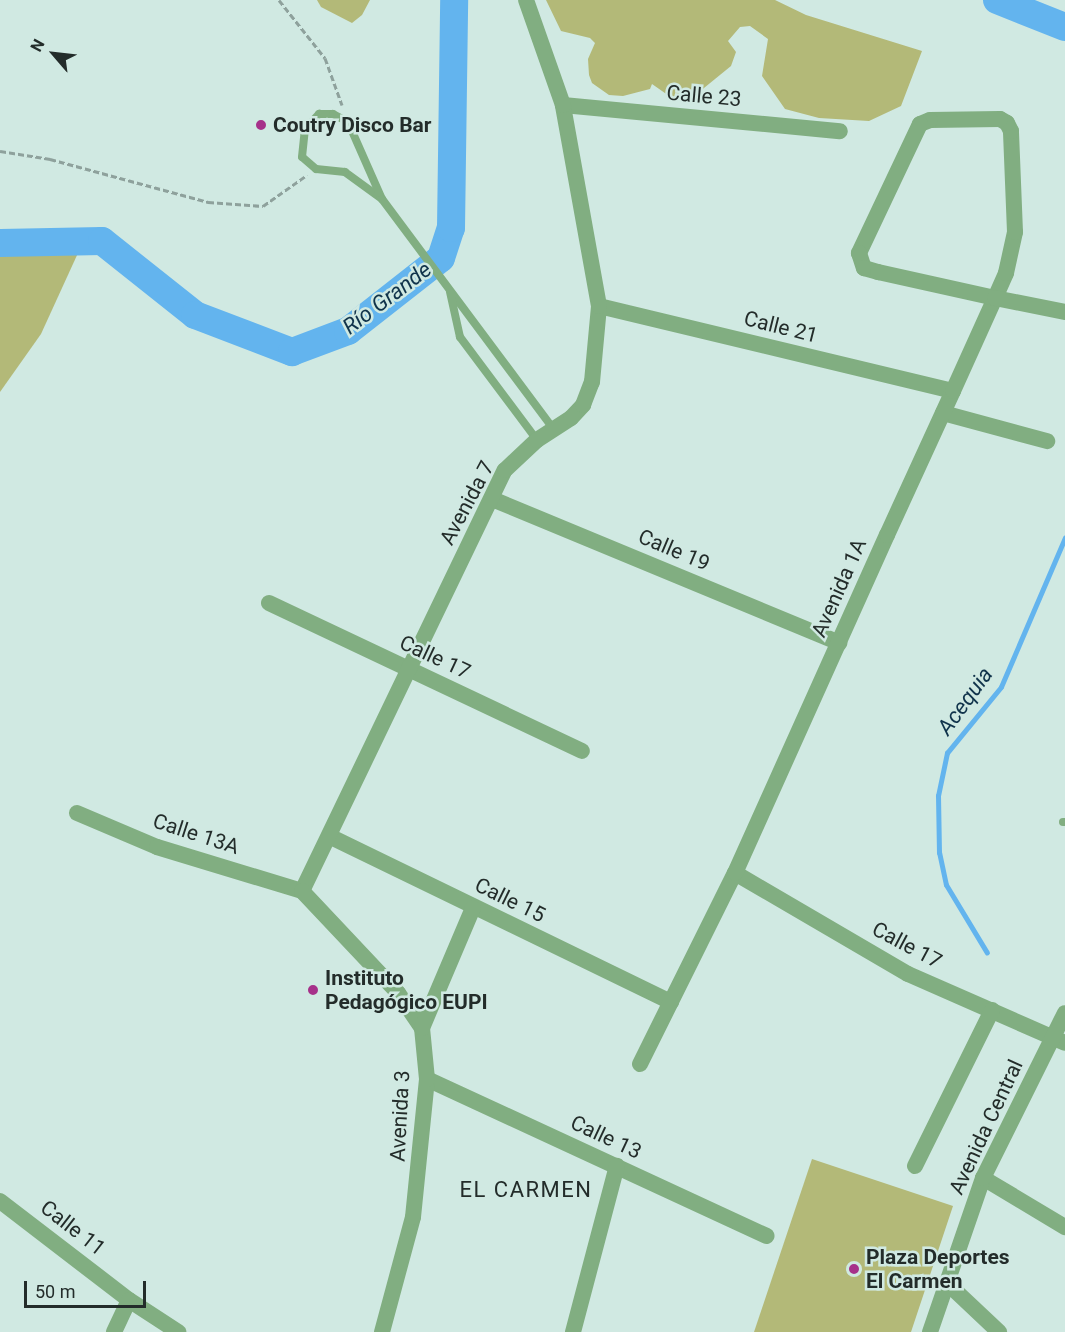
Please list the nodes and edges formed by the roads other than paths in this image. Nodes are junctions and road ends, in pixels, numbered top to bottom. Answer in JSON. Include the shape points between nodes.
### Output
{"nodes":[{"id":1,"x":526,"y":0,"type":"edge"},
{"id":2,"x":563,"y":105,"type":"junction"},
{"id":3,"x":840,"y":131,"type":"dead end"},
{"id":4,"x":382,"y":199,"type":"junction"},
{"id":5,"x":449,"y":289,"type":"junction"},
{"id":6,"x":995,"y":298,"type":"junction"},
{"id":7,"x":599,"y":306,"type":"junction"},
{"id":8,"x":1065,"y":312,"type":"edge"},
{"id":9,"x":953,"y":392,"type":"junction"},
{"id":10,"x":943,"y":413,"type":"junction"},
{"id":11,"x":554,"y":430,"type":"junction"},
{"id":12,"x":537,"y":440,"type":"junction"},
{"id":13,"x":1047,"y":441,"type":"dead end"},
{"id":14,"x":492,"y":499,"type":"junction"},
{"id":15,"x":268,"y":603,"type":"dead end"},
{"id":16,"x":839,"y":643,"type":"junction"},
{"id":17,"x":409,"y":669,"type":"junction"},
{"id":18,"x":582,"y":752,"type":"dead end"},
{"id":19,"x":77,"y":813,"type":"dead end"},
{"id":20,"x":331,"y":837,"type":"junction"},
{"id":21,"x":735,"y":873,"type":"junction"},
{"id":22,"x":303,"y":891,"type":"junction"},
{"id":23,"x":473,"y":908,"type":"junction"},
{"id":24,"x":671,"y":1002,"type":"junction"},
{"id":25,"x":992,"y":1010,"type":"junction"},
{"id":26,"x":1065,"y":1013,"type":"edge"},
{"id":27,"x":422,"y":1028,"type":"junction"},
{"id":28,"x":1059,"y":1040,"type":"edge"},
{"id":29,"x":640,"y":1064,"type":"dead end"},
{"id":30,"x":427,"y":1079,"type":"junction"},
{"id":31,"x":617,"y":1166,"type":"junction"},
{"id":32,"x":915,"y":1166,"type":"dead end"},
{"id":33,"x":982,"y":1178,"type":"junction"},
{"id":34,"x":0,"y":1201,"type":"edge"},
{"id":35,"x":1065,"y":1227,"type":"edge"},
{"id":36,"x":767,"y":1236,"type":"dead end"},
{"id":37,"x":946,"y":1282,"type":"junction"},
{"id":38,"x":129,"y":1300,"type":"junction"},
{"id":39,"x":114,"y":1332,"type":"edge"},
{"id":40,"x":178,"y":1332,"type":"edge"},
{"id":41,"x":382,"y":1332,"type":"edge"},
{"id":42,"x":573,"y":1332,"type":"edge"},
{"id":43,"x":930,"y":1332,"type":"edge"},
{"id":44,"x":999,"y":1332,"type":"edge"}],
"edges":[{"from":1,"to":2,"type":"street","name":"Avenida 7"},
{"from":2,"to":3,"type":"street","name":"Calle 23"},
{"from":2,"to":7,"type":"street","name":"Avenida 7"},
{"from":4,"to":4,"type":"lane","via":[[345,172],[316,169],[302,157],[305,129],[319,114],[333,114],[348,122]]},
{"from":4,"to":5,"type":"lane"},
{"from":5,"to":11,"type":"lane"},
{"from":5,"to":12,"type":"lane","via":[[460,337]]},
{"from":6,"to":6,"type":"street","name":"Avenida 1A","via":[[1006,273],[1015,232],[1011,131],[1000,119],[930,120],[920,124],[859,253],[864,268]]},
{"from":6,"to":8,"type":"street"},
{"from":6,"to":9,"type":"street","name":"Avenida 1A"},
{"from":7,"to":9,"type":"street","name":"Calle 21"},
{"from":7,"to":11,"type":"street","name":"Avenida 7","via":[[592,382],[583,405]]},
{"from":9,"to":10,"type":"street","name":"Avenida 1A"},
{"from":10,"to":13,"type":"street"},
{"from":10,"to":16,"type":"street","name":"Avenida 1A"},
{"from":11,"to":12,"type":"street","name":"Avenida 7"},
{"from":12,"to":14,"type":"street","name":"Avenida 7","via":[[505,470]]},
{"from":14,"to":16,"type":"street","name":"Calle 19"},
{"from":14,"to":17,"type":"street","name":"Avenida 7"},
{"from":15,"to":17,"type":"street","name":"Calle 17"},
{"from":16,"to":21,"type":"street","name":"Avenida 1A"},
{"from":17,"to":18,"type":"street","name":"Calle 17"},
{"from":17,"to":20,"type":"street","name":"Avenida 7"},
{"from":19,"to":22,"type":"street","name":"Calle 13A","via":[[157,847]]},
{"from":20,"to":22,"type":"street","name":"Avenida 7"},
{"from":20,"to":23,"type":"street","name":"Calle 15"},
{"from":21,"to":24,"type":"street","name":"Avenida 1A"},
{"from":21,"to":25,"type":"street","name":"Calle 17","via":[[908,974]]},
{"from":22,"to":27,"type":"street","via":[[398,993]]},
{"from":23,"to":24,"type":"street","name":"Calle 15"},
{"from":23,"to":27,"type":"street","name":"Avenida 3"},
{"from":24,"to":29,"type":"street","name":"Avenida 1A"},
{"from":25,"to":28,"type":"street","name":"Calle 17"},
{"from":25,"to":32,"type":"street"},
{"from":26,"to":28,"type":"street","name":"Avenida Central"},
{"from":27,"to":30,"type":"street","name":"Avenida 3"},
{"from":28,"to":33,"type":"street","name":"Avenida Central"},
{"from":30,"to":31,"type":"street","name":"Calle 13"},
{"from":30,"to":41,"type":"street","name":"Avenida 3","via":[[414,1217]]},
{"from":31,"to":36,"type":"street","name":"Calle 13"},
{"from":31,"to":42,"type":"street"},
{"from":33,"to":35,"type":"street"},
{"from":33,"to":37,"type":"street","name":"Avenida Central"},
{"from":34,"to":38,"type":"street","name":"Calle 11"},
{"from":37,"to":43,"type":"street","name":"Avenida Central"},
{"from":37,"to":44,"type":"street"},
{"from":38,"to":39,"type":"street"},
{"from":38,"to":40,"type":"street","name":"Calle 11"}]}
